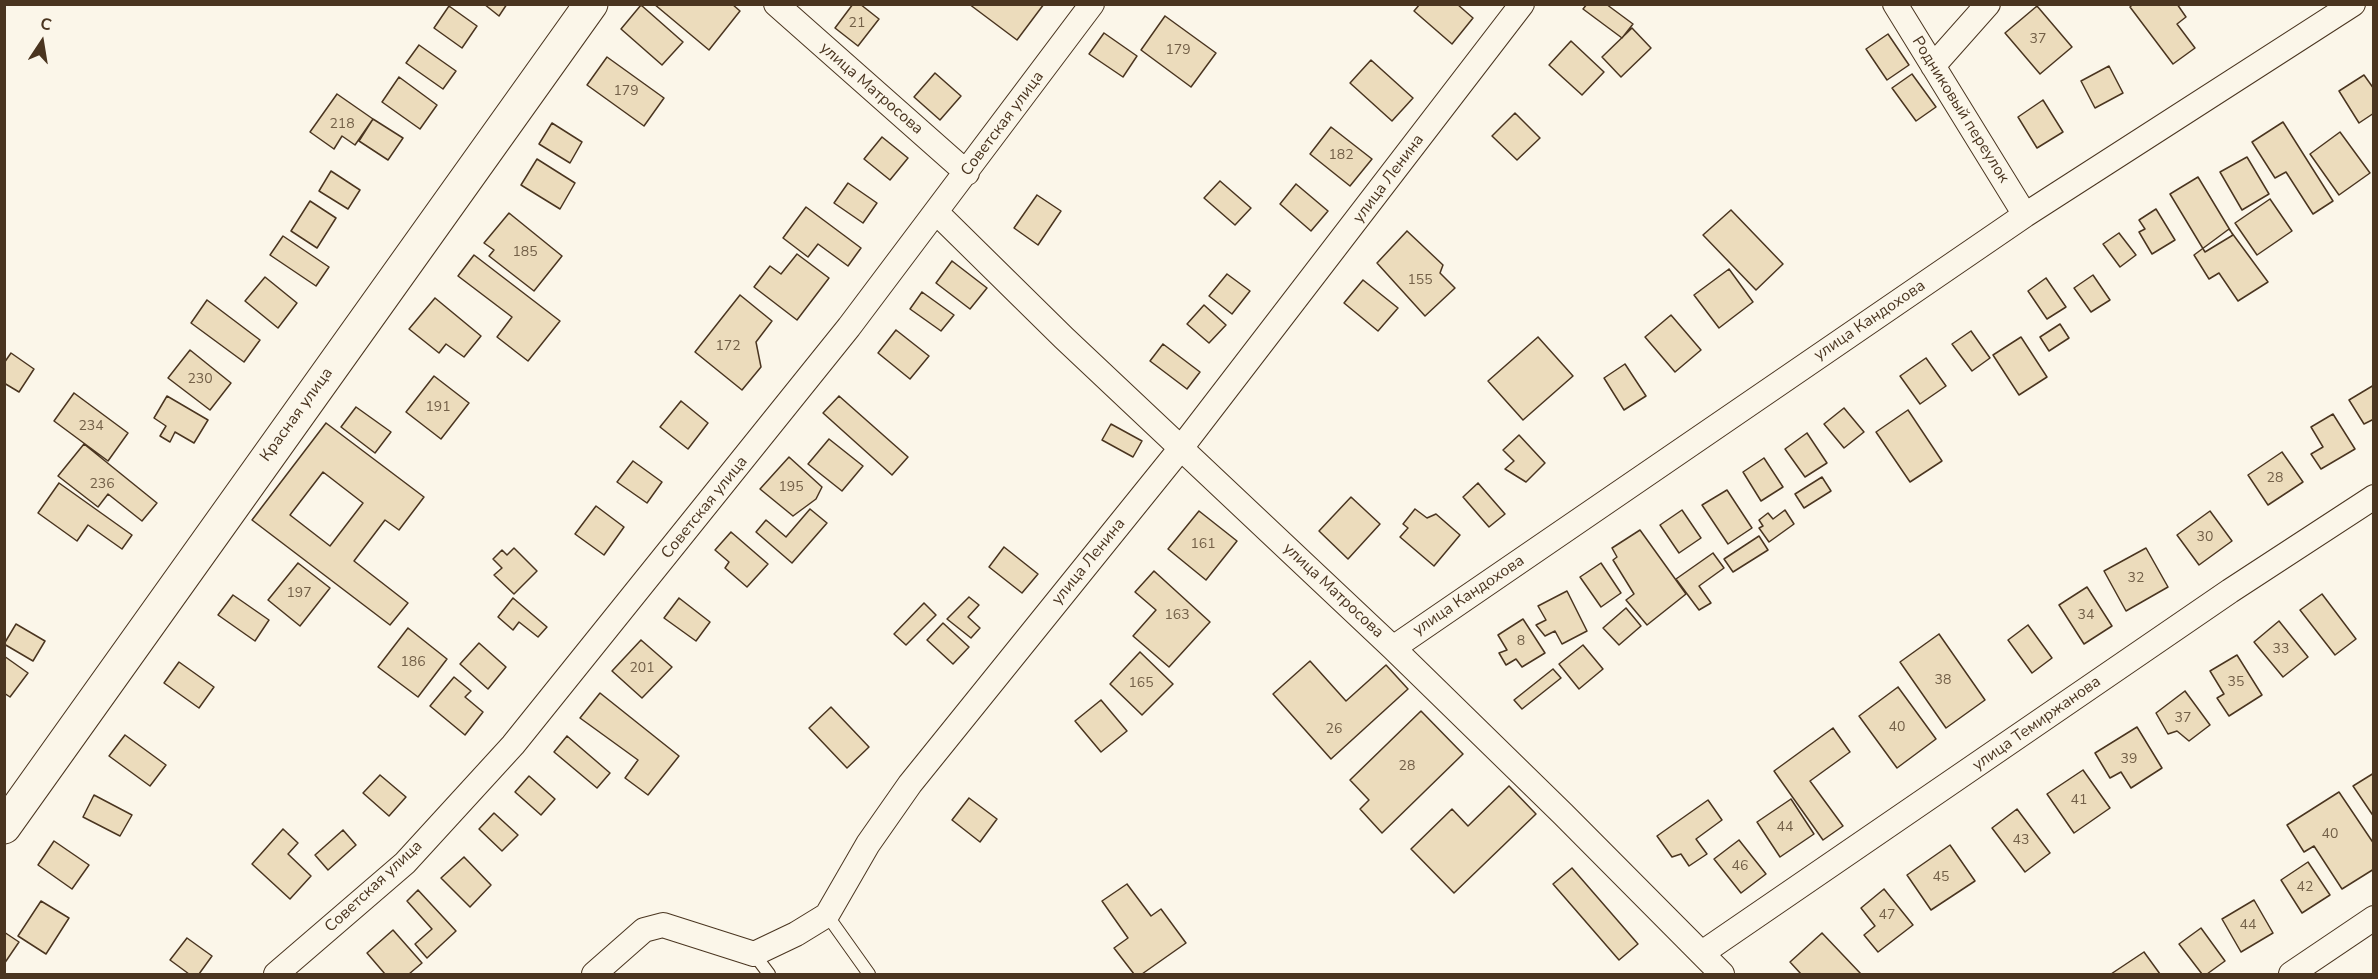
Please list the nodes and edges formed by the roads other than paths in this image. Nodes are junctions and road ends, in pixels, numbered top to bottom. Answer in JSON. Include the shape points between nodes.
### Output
{"nodes":[{"id":1,"x":591,"y":4,"type":"edge"},
{"id":2,"x":776,"y":4,"type":"edge"},
{"id":3,"x":1092,"y":4,"type":"edge"},
{"id":4,"x":1522,"y":4,"type":"edge"},
{"id":5,"x":1895,"y":4,"type":"edge"},
{"id":6,"x":1988,"y":4,"type":"edge"},
{"id":7,"x":2353,"y":4,"type":"edge"},
{"id":8,"x":1933,"y":66,"type":"junction"},
{"id":9,"x":967,"y":173,"type":"junction"},
{"id":10,"x":937,"y":213,"type":"junction"},
{"id":11,"x":2025,"y":215,"type":"junction"},
{"id":12,"x":1181,"y":448,"type":"junction"},
{"id":13,"x":2373,"y":497,"type":"edge"},
{"id":14,"x":1393,"y":648,"type":"junction"},
{"id":15,"x":4,"y":827,"type":"edge"},
{"id":16,"x":827,"y":915,"type":"junction"},
{"id":17,"x":2373,"y":918,"type":"edge"},
{"id":18,"x":1702,"y":953,"type":"junction"},
{"id":19,"x":754,"y":954,"type":"junction"},
{"id":20,"x":276,"y":975,"type":"edge"},
{"id":21,"x":594,"y":975,"type":"edge"},
{"id":22,"x":769,"y":975,"type":"edge"},
{"id":23,"x":869,"y":975,"type":"edge"},
{"id":24,"x":1722,"y":975,"type":"edge"},
{"id":25,"x":2291,"y":975,"type":"edge"}],
"edges":[{"from":1,"to":15,"type":"street","name":"Красная улица"},
{"from":2,"to":9,"type":"street","name":"улица Матросова"},
{"from":3,"to":9,"type":"street","name":"Советская улица"},
{"from":4,"to":12,"type":"street","name":"улица Ленина"},
{"from":5,"to":8,"type":"street","name":"Родниковый переулок"},
{"from":6,"to":8,"type":"street"},
{"from":7,"to":11,"type":"street","name":"улица Кандохова"},
{"from":8,"to":11,"type":"street","name":"Родниковый переулок"},
{"from":9,"to":10,"type":"street","name":"Советская улица"},
{"from":10,"to":12,"type":"street","name":"улица Матросова"},
{"from":10,"to":20,"type":"street","name":"Советская улица","via":[[513,745],[405,863]]},
{"from":11,"to":14,"type":"street","name":"улица Кандохова"},
{"from":12,"to":14,"type":"street","name":"улица Матросова"},
{"from":12,"to":16,"type":"street","name":"улица Ленина","via":[[910,784],[868,844]]},
{"from":13,"to":18,"type":"street","name":"улица Темиржанова"},
{"from":14,"to":18,"type":"street","name":"улица Матросова"},
{"from":16,"to":19,"type":"street","name":"улица Ленина"},
{"from":16,"to":23,"type":"lane"},
{"from":17,"to":25,"type":"street"},
{"from":18,"to":24,"type":"street","name":"улица Матросова"},
{"from":19,"to":21,"type":"street","via":[[663,925],[644,930]]},
{"from":19,"to":22,"type":"lane"}]}
